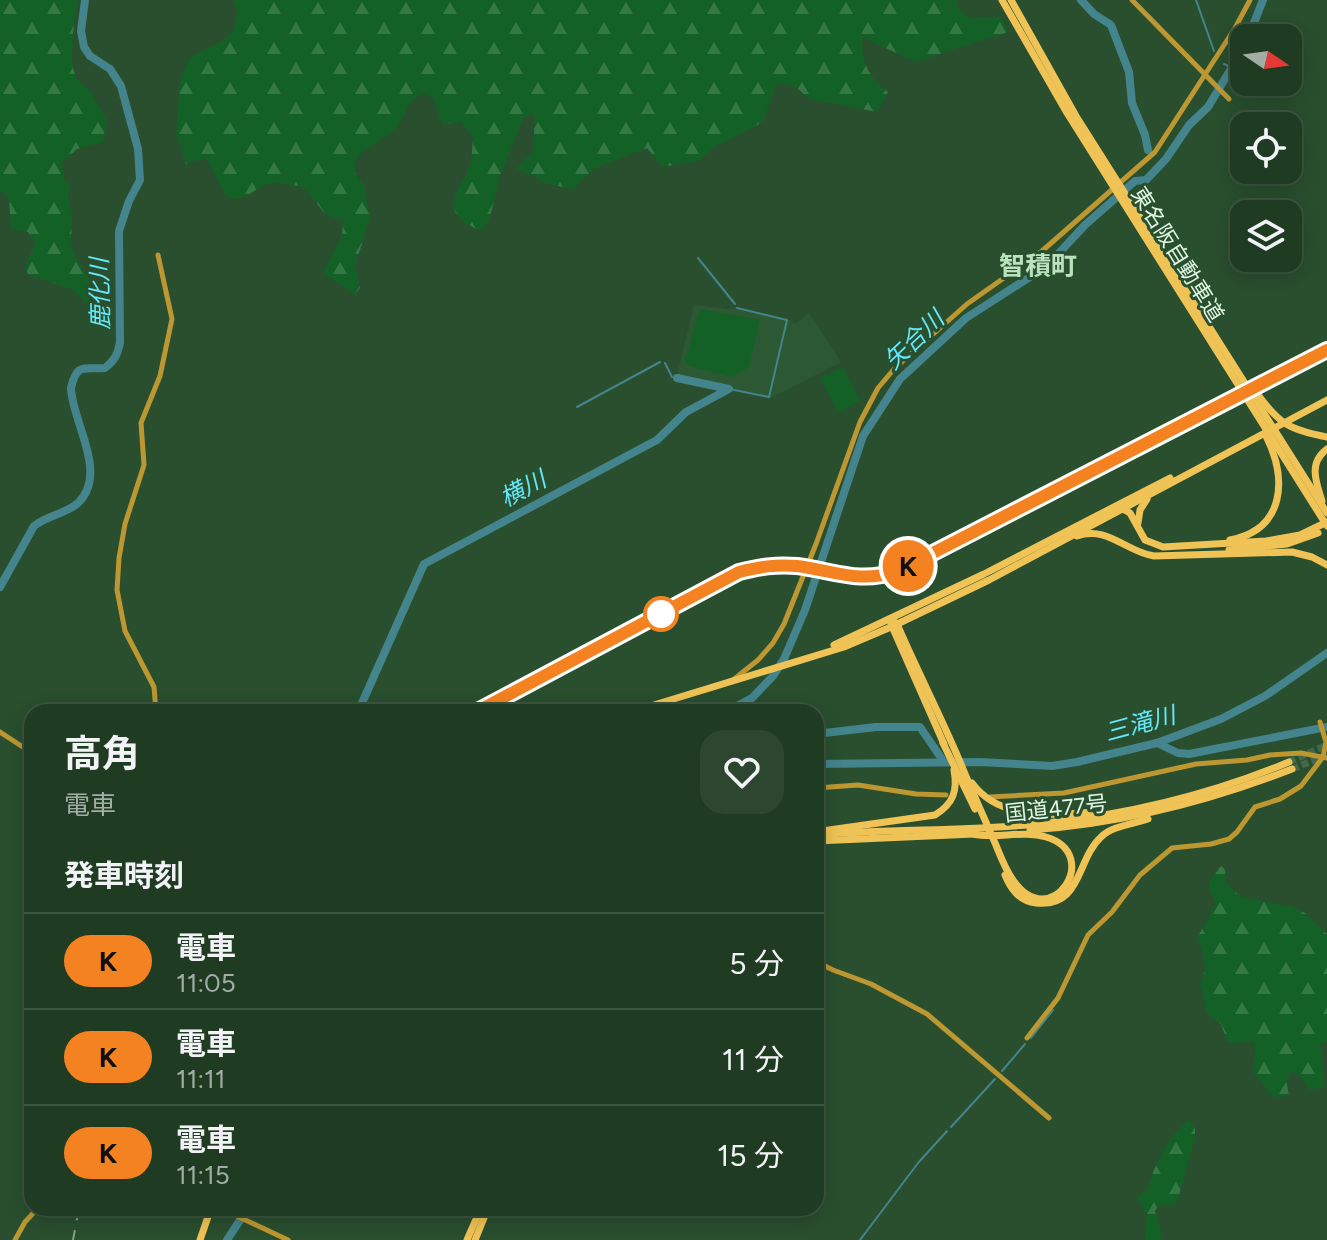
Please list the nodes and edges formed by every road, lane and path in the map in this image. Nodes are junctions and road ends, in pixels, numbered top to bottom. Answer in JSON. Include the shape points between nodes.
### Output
{"nodes":[{"id":1,"x":1002,"y":0,"type":"edge"},
{"id":2,"x":1011,"y":0,"type":"edge"},
{"id":3,"x":1132,"y":0,"type":"edge"},
{"id":4,"x":1250,"y":0,"type":"edge"},
{"id":5,"x":1205,"y":75,"type":"junction"},
{"id":6,"x":1229,"y":99,"type":"dead end"},
{"id":7,"x":1103,"y":163,"type":"junction"},
{"id":8,"x":1138,"y":219,"type":"junction"},
{"id":9,"x":158,"y":255,"type":"dead end"},
{"id":10,"x":1244,"y":383,"type":"junction"},
{"id":11,"x":1253,"y":397,"type":"junction"},
{"id":12,"x":1327,"y":400,"type":"edge"},
{"id":13,"x":1272,"y":418,"type":"junction"},
{"id":14,"x":1271,"y":435,"type":"junction"},
{"id":15,"x":1327,"y":437,"type":"edge"},
{"id":16,"x":1327,"y":449,"type":"edge"},
{"id":17,"x":1198,"y":466,"type":"junction"},
{"id":18,"x":1157,"y":490,"type":"junction"},
{"id":19,"x":1113,"y":507,"type":"junction"},
{"id":20,"x":1124,"y":508,"type":"junction"},
{"id":21,"x":1107,"y":517,"type":"junction"},
{"id":22,"x":1326,"y":520,"type":"edge"},
{"id":23,"x":1114,"y":538,"type":"junction"},
{"id":24,"x":1145,"y":540,"type":"junction"},
{"id":25,"x":1056,"y":543,"type":"junction"},
{"id":26,"x":1208,"y":544,"type":"junction"},
{"id":27,"x":1208,"y":553,"type":"junction"},
{"id":28,"x":1327,"y":565,"type":"edge"},
{"id":29,"x":893,"y":624,"type":"junction"},
{"id":30,"x":729,"y":683,"type":"junction"},
{"id":31,"x":155,"y":704,"type":"edge"},
{"id":32,"x":658,"y":704,"type":"edge"},
{"id":33,"x":932,"y":709,"type":"junction"},
{"id":34,"x":1322,"y":727,"type":"dead end"},
{"id":35,"x":0,"y":732,"type":"edge"},
{"id":36,"x":24,"y":748,"type":"edge"},
{"id":37,"x":1325,"y":757,"type":"edge"},
{"id":38,"x":964,"y":781,"type":"junction"},
{"id":39,"x":824,"y":787,"type":"edge"},
{"id":40,"x":946,"y":795,"type":"dead end"},
{"id":41,"x":990,"y":797,"type":"dead end"},
{"id":42,"x":1184,"y":806,"type":"junction"},
{"id":43,"x":1145,"y":808,"type":"junction"},
{"id":44,"x":824,"y":833,"type":"edge"},
{"id":45,"x":973,"y":834,"type":"junction"},
{"id":46,"x":824,"y":836,"type":"edge"},
{"id":47,"x":824,"y":836,"type":"edge"},
{"id":48,"x":992,"y":840,"type":"junction"},
{"id":49,"x":824,"y":962,"type":"edge"},
{"id":50,"x":1027,"y":1038,"type":"dead end"},
{"id":51,"x":1049,"y":1118,"type":"dead end"},
{"id":52,"x":31,"y":1216,"type":"edge"},
{"id":53,"x":208,"y":1216,"type":"edge"},
{"id":54,"x":237,"y":1216,"type":"edge"},
{"id":55,"x":478,"y":1216,"type":"edge"},
{"id":56,"x":485,"y":1216,"type":"edge"},
{"id":57,"x":15,"y":1240,"type":"edge"},
{"id":58,"x":200,"y":1240,"type":"edge"},
{"id":59,"x":288,"y":1240,"type":"edge"},
{"id":60,"x":467,"y":1240,"type":"edge"},
{"id":61,"x":475,"y":1240,"type":"edge"}],
"edges":[{"from":1,"to":7,"type":"highway","name":"東名阪自動車道"},
{"from":2,"to":7,"type":"highway","name":"東名阪自動車道"},
{"from":3,"to":5,"type":"street"},
{"from":4,"to":5,"type":"street"},
{"from":5,"to":6,"type":"street"},
{"from":5,"to":30,"type":"street","via":[[1149,158],[1042,251],[967,304],[886,378],[865,411],[779,634]]},
{"from":7,"to":8,"type":"highway","name":"東名阪自動車道"},
{"from":8,"to":10,"type":"highway","name":"東名阪自動車道"},
{"from":8,"to":10,"type":"highway","name":"東名阪自動車道"},
{"from":9,"to":31,"type":"street","via":[[172,319],[160,376],[141,423],[144,465],[125,524],[117,590],[125,631],[154,687]]},
{"from":10,"to":11,"type":"highway"},
{"from":11,"to":13,"type":"highway"},
{"from":11,"to":14,"type":"highway"},
{"from":12,"to":17,"type":"highway"},
{"from":13,"to":14,"type":"highway"},
{"from":13,"to":15,"type":"highway"},
{"from":14,"to":22,"type":"highway"},
{"from":14,"to":26,"type":"highway","via":[[1280,475],[1273,510],[1249,534]]},
{"from":16,"to":22,"type":"highway","via":[[1314,470]]},
{"from":17,"to":18,"type":"highway"},
{"from":17,"to":19,"type":"highway"},
{"from":18,"to":20,"type":"highway"},
{"from":18,"to":24,"type":"highway","via":[[1138,514]]},
{"from":19,"to":20,"type":"highway"},
{"from":19,"to":21,"type":"highway"},
{"from":19,"to":29,"type":"highway"},
{"from":20,"to":21,"type":"highway"},
{"from":20,"to":24,"type":"highway"},
{"from":21,"to":23,"type":"highway"},
{"from":21,"to":25,"type":"highway"},
{"from":22,"to":26,"type":"highway","via":[[1275,541]]},
{"from":22,"to":27,"type":"highway","via":[[1287,544]]},
{"from":23,"to":25,"type":"highway","via":[[1089,533]]},
{"from":23,"to":27,"type":"highway","via":[[1146,554]]},
{"from":24,"to":26,"type":"highway","via":[[1163,547]]},
{"from":25,"to":29,"type":"highway"},
{"from":27,"to":28,"type":"highway","via":[[1298,553]]},
{"from":29,"to":30,"type":"highway"},
{"from":29,"to":33,"type":"highway"},
{"from":30,"to":32,"type":"highway"},
{"from":33,"to":38,"type":"highway","via":[[953,767]]},
{"from":33,"to":38,"type":"highway","via":[[963,768]]},
{"from":34,"to":37,"type":"street"},
{"from":35,"to":36,"type":"street"},
{"from":37,"to":41,"type":"street","via":[[1270,755],[1196,764],[1064,793]]},
{"from":37,"to":50,"type":"street","via":[[1301,786],[1248,812],[1229,839],[1172,848],[1140,875],[1088,935],[1058,998]]},
{"from":38,"to":43,"type":"highway","via":[[988,801],[1015,812]]},
{"from":38,"to":44,"type":"highway","via":[[935,815]]},
{"from":38,"to":48,"type":"highway"},
{"from":39,"to":40,"type":"street","via":[[858,785]]},
{"from":42,"to":43,"type":"highway","name":"国道477号","via":[[1290,766]]},
{"from":42,"to":45,"type":"highway","name":"国道477号","via":[[1062,828]]},
{"from":42,"to":48,"type":"highway","via":[[1107,832],[1093,846],[1072,890],[1053,902],[1028,901],[1014,892]]},
{"from":43,"to":46,"type":"highway","name":"国道477号","via":[[1046,823]]},
{"from":45,"to":47,"type":"highway","name":"国道477号"},
{"from":45,"to":48,"type":"highway","via":[[1053,839],[1071,861],[1064,889],[1051,898],[1025,894]]},
{"from":49,"to":51,"type":"street","via":[[927,1014]]},
{"from":52,"to":57,"type":"street"},
{"from":53,"to":58,"type":"highway"},
{"from":54,"to":59,"type":"street"},
{"from":55,"to":60,"type":"highway"},
{"from":56,"to":61,"type":"highway"}]}
